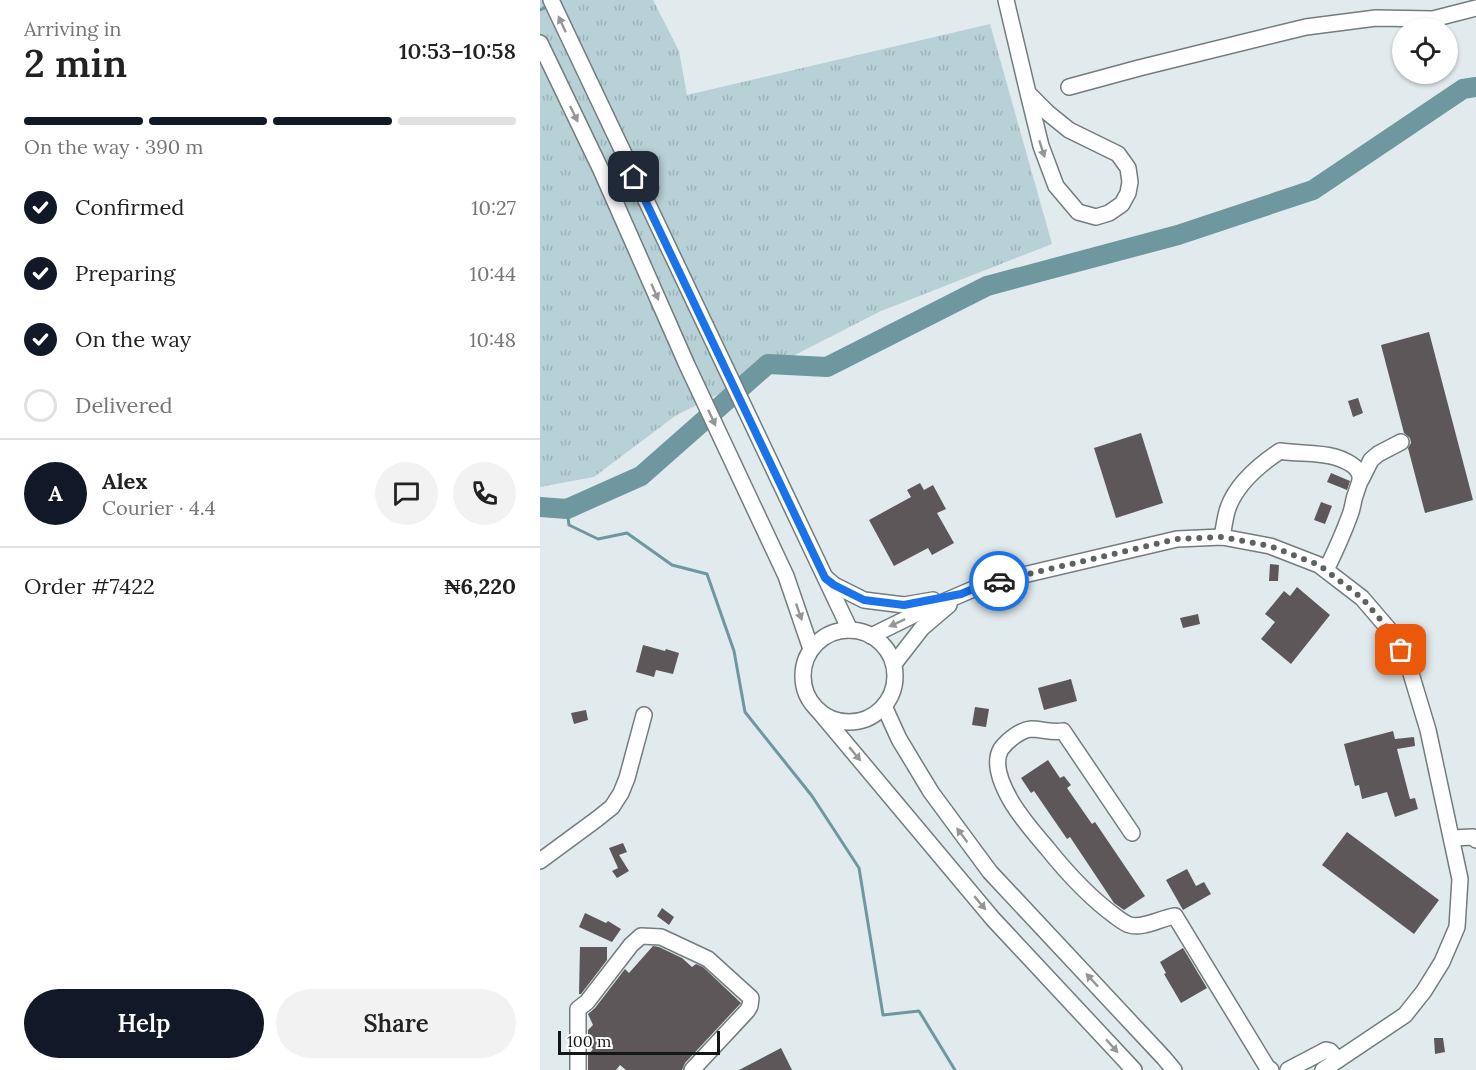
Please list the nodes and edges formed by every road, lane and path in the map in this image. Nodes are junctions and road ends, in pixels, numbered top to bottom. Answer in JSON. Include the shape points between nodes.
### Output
{"nodes":[{"id":1,"x":550,"y":0,"type":"edge"},
{"id":2,"x":1006,"y":0,"type":"edge"},
{"id":3,"x":1476,"y":8,"type":"edge"},
{"id":4,"x":540,"y":43,"type":"edge"},
{"id":5,"x":1069,"y":87,"type":"dead end"},
{"id":6,"x":1028,"y":93,"type":"junction"},
{"id":7,"x":1401,"y":442,"type":"dead end"},
{"id":8,"x":1361,"y":480,"type":"junction"},
{"id":9,"x":1222,"y":537,"type":"junction"},
{"id":10,"x":1326,"y":570,"type":"junction"},
{"id":11,"x":825,"y":578,"type":"junction"},
{"id":12,"x":961,"y":594,"type":"junction"},
{"id":13,"x":850,"y":630,"type":"junction"},
{"id":14,"x":871,"y":636,"type":"junction"},
{"id":15,"x":812,"y":649,"type":"junction"},
{"id":16,"x":894,"y":664,"type":"junction"},
{"id":17,"x":884,"y":706,"type":"junction"},
{"id":18,"x":817,"y":709,"type":"junction"},
{"id":19,"x":644,"y":715,"type":"dead end"},
{"id":20,"x":1132,"y":833,"type":"dead end"},
{"id":21,"x":1452,"y":838,"type":"junction"},
{"id":22,"x":1476,"y":840,"type":"edge"},
{"id":23,"x":540,"y":861,"type":"edge"},
{"id":24,"x":1338,"y":1060,"type":"junction"},
{"id":25,"x":578,"y":1070,"type":"edge"},
{"id":26,"x":692,"y":1070,"type":"edge"},
{"id":27,"x":1134,"y":1070,"type":"edge"},
{"id":28,"x":1174,"y":1070,"type":"edge"},
{"id":29,"x":1271,"y":1070,"type":"edge"},
{"id":30,"x":1288,"y":1070,"type":"edge"},
{"id":31,"x":1323,"y":1070,"type":"edge"}],
"edges":[{"from":11,"to":1,"type":"street","one_way":true},
{"from":2,"to":6,"type":"street"},
{"from":3,"to":5,"type":"street","via":[[1433,19],[1376,18],[1306,27]]},
{"from":4,"to":15,"type":"street","one_way":true,"via":[[786,576]]},
{"from":6,"to":6,"type":"street","one_way":true,"via":[[1056,186],[1078,212],[1096,217],[1122,204],[1130,182],[1128,168],[1118,154],[1069,130]]},
{"from":7,"to":8,"type":"street","via":[[1371,460]]},
{"from":8,"to":9,"type":"street","via":[[1358,471],[1336,457],[1280,451],[1242,484],[1227,510]]},
{"from":8,"to":10,"type":"street"},
{"from":9,"to":10,"type":"street","via":[[1270,546]]},
{"from":9,"to":12,"type":"street","via":[[1177,539],[985,584]]},
{"from":10,"to":21,"type":"street","via":[[1362,598],[1392,633],[1409,667],[1428,730]]},
{"from":11,"to":12,"type":"street","via":[[864,600],[904,605]]},
{"from":11,"to":13,"type":"street"},
{"from":12,"to":14,"type":"street","one_way":true},
{"from":12,"to":16,"type":"street","via":[[922,628]]},
{"from":13,"to":14,"type":"street"},
{"from":13,"to":15,"type":"street","via":[[835,632]]},
{"from":14,"to":16,"type":"street","via":[[887,650]]},
{"from":15,"to":18,"type":"street","via":[[803,674],[804,687]]},
{"from":16,"to":17,"type":"street","via":[[892,693]]},
{"from":17,"to":18,"type":"street","via":[[873,716],[844,722]]},
{"from":28,"to":17,"type":"street","one_way":true,"via":[[990,872],[931,792]]},
{"from":18,"to":27,"type":"street","one_way":true,"via":[[993,919]]},
{"from":19,"to":23,"type":"street","via":[[627,778],[612,807]]},
{"from":20,"to":29,"type":"street","via":[[1062,731],[1030,729],[1002,749],[997,766],[1011,800],[1059,863],[1098,903],[1130,925],[1174,916]]},
{"from":21,"to":22,"type":"street"},
{"from":21,"to":24,"type":"street","via":[[1460,879],[1457,927],[1442,962],[1405,1015]]},
{"from":24,"to":30,"type":"street","via":[[1326,1050]]},
{"from":24,"to":31,"type":"street"},
{"from":25,"to":26,"type":"street","via":[[578,1009],[641,936],[661,937],[708,959],[751,998],[747,1011]]}]}
